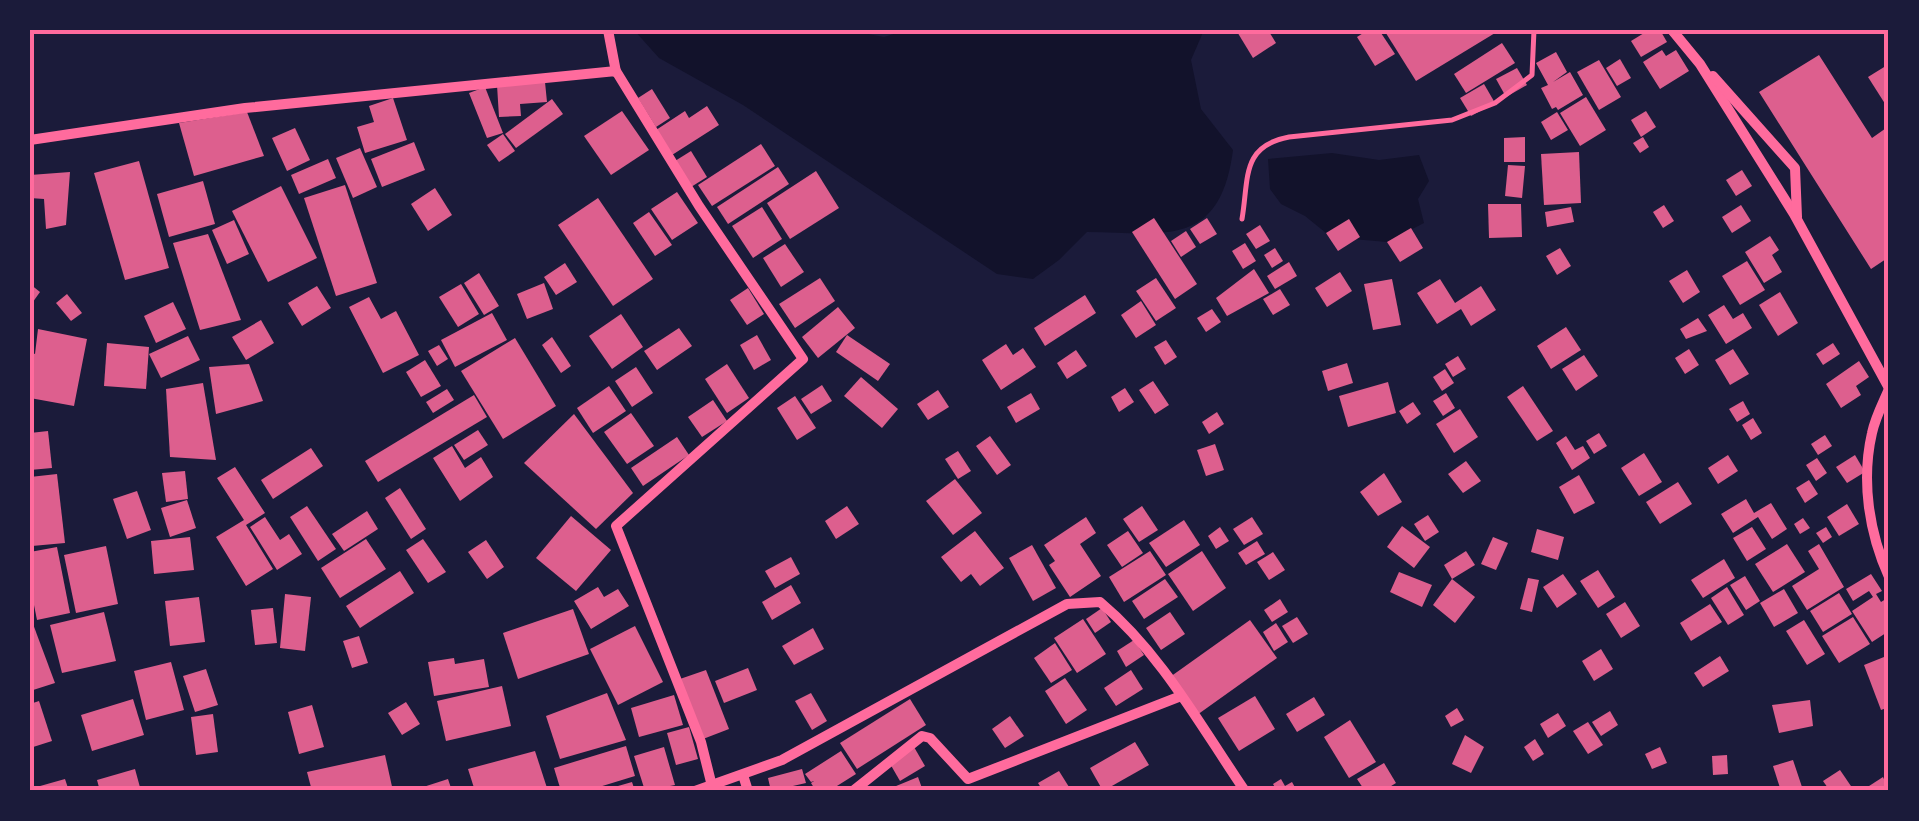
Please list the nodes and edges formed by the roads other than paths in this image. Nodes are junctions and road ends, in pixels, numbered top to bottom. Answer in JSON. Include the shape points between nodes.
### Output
{"nodes":[{"id":1,"x":608,"y":30,"type":"edge"},
{"id":2,"x":1672,"y":30,"type":"edge"},
{"id":3,"x":616,"y":72,"type":"junction"},
{"id":4,"x":30,"y":140,"type":"edge"},
{"id":5,"x":1798,"y":221,"type":"junction"},
{"id":6,"x":1889,"y":389,"type":"edge"},
{"id":7,"x":1889,"y":578,"type":"edge"},
{"id":8,"x":1181,"y":696,"type":"junction"},
{"id":9,"x":742,"y":775,"type":"junction"},
{"id":10,"x":712,"y":786,"type":"junction"},
{"id":11,"x":694,"y":791,"type":"edge"},
{"id":12,"x":748,"y":791,"type":"edge"},
{"id":13,"x":852,"y":791,"type":"edge"},
{"id":14,"x":1245,"y":791,"type":"edge"}],
"edges":[{"from":1,"to":3,"type":"street"},
{"from":2,"to":5,"type":"street"},
{"from":2,"to":5,"type":"street","via":[[1795,168]]},
{"from":3,"to":4,"type":"street","via":[[244,108]]},
{"from":3,"to":10,"type":"street","via":[[803,359],[616,526]]},
{"from":5,"to":6,"type":"street"},
{"from":6,"to":7,"type":"street","via":[[1872,431],[1868,497],[1876,548]]},
{"from":8,"to":9,"type":"street","via":[[1129,626],[1100,602],[1067,604],[782,760]]},
{"from":8,"to":13,"type":"street","via":[[968,779],[922,736]]},
{"from":8,"to":14,"type":"street"},
{"from":9,"to":10,"type":"street"},
{"from":9,"to":12,"type":"street"},
{"from":10,"to":11,"type":"street"}]}
